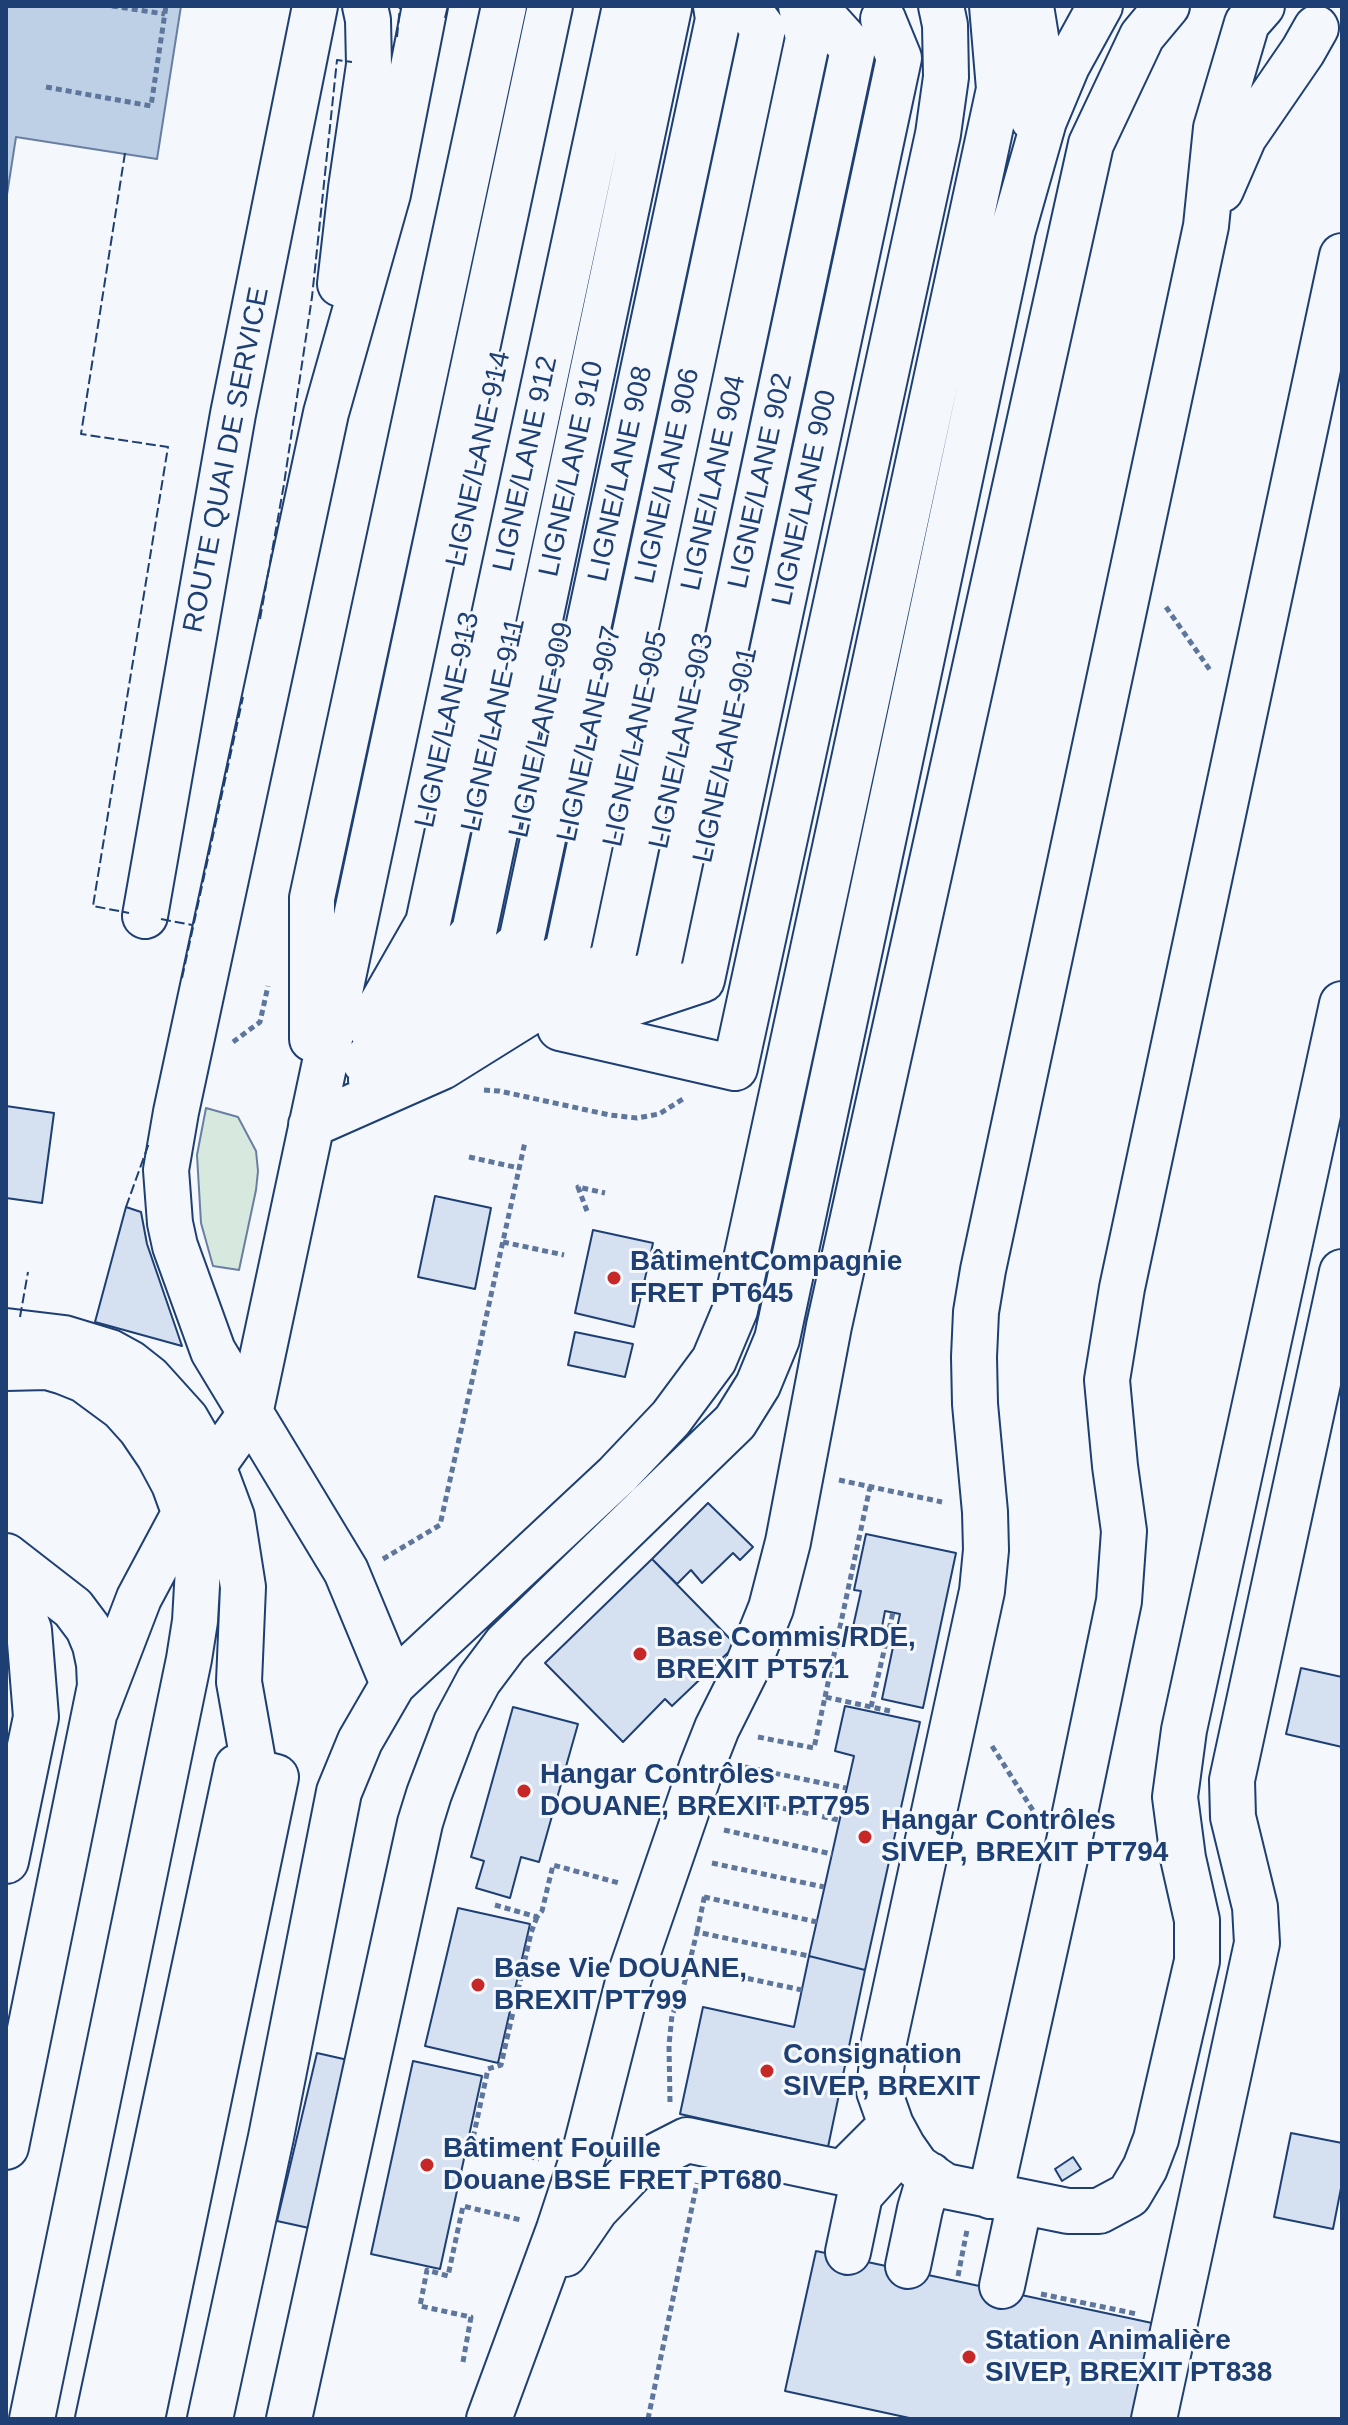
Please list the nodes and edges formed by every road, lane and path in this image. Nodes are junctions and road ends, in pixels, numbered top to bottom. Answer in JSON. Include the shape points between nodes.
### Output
{"nodes":[{"id":1,"x":112,"y":6,"type":"edge"},
{"id":2,"x":166,"y":6,"type":"edge"},
{"id":3,"x":315,"y":6,"type":"edge"},
{"id":4,"x":365,"y":6,"type":"edge"},
{"id":5,"x":425,"y":6,"type":"edge"},
{"id":6,"x":504,"y":6,"type":"edge"},
{"id":7,"x":528,"y":6,"type":"edge"},
{"id":8,"x":550,"y":6,"type":"edge"},
{"id":9,"x":576,"y":6,"type":"edge"},
{"id":10,"x":600,"y":6,"type":"edge"},
{"id":11,"x":625,"y":6,"type":"edge"},
{"id":12,"x":647,"y":6,"type":"edge"},
{"id":13,"x":667,"y":6,"type":"edge"},
{"id":14,"x":696,"y":6,"type":"edge"},
{"id":15,"x":716,"y":6,"type":"edge"},
{"id":16,"x":732,"y":6,"type":"edge"},
{"id":17,"x":746,"y":6,"type":"edge"},
{"id":18,"x":792,"y":6,"type":"edge"},
{"id":19,"x":801,"y":6,"type":"edge"},
{"id":20,"x":811,"y":6,"type":"edge"},
{"id":21,"x":941,"y":6,"type":"edge"},
{"id":22,"x":992,"y":6,"type":"edge"},
{"id":23,"x":1031,"y":6,"type":"edge"},
{"id":24,"x":1100,"y":6,"type":"edge"},
{"id":25,"x":1167,"y":6,"type":"edge"},
{"id":26,"x":1262,"y":6,"type":"edge"},
{"id":27,"x":1278,"y":6,"type":"edge"},
{"id":28,"x":866,"y":12,"type":"edge"},
{"id":29,"x":165,"y":14,"type":"junction"},
{"id":30,"x":1329,"y":26,"type":"edge"},
{"id":31,"x":46,"y":87,"type":"dead end"},
{"id":32,"x":1024,"y":188,"type":"junction"},
{"id":33,"x":1206,"y":226,"type":"junction"},
{"id":34,"x":1342,"y":256,"type":"edge"},
{"id":35,"x":326,"y":413,"type":"junction"},
{"id":36,"x":145,"y":916,"type":"dead end"},
{"id":37,"x":508,"y":939,"type":"junction"},
{"id":38,"x":1342,"y":1004,"type":"edge"},
{"id":39,"x":560,"y":1028,"type":"junction"},
{"id":40,"x":442,"y":1067,"type":"junction"},
{"id":41,"x":311,"y":1125,"type":"junction"},
{"id":42,"x":525,"y":1142,"type":"dead end"},
{"id":43,"x":469,"y":1157,"type":"dead end"},
{"id":44,"x":519,"y":1168,"type":"junction"},
{"id":45,"x":605,"y":1193,"type":"dead end"},
{"id":46,"x":587,"y":1211,"type":"dead end"},
{"id":47,"x":503,"y":1242,"type":"junction"},
{"id":48,"x":564,"y":1255,"type":"dead end"},
{"id":49,"x":1342,"y":1272,"type":"edge"},
{"id":50,"x":6,"y":1331,"type":"edge"},
{"id":51,"x":6,"y":1368,"type":"edge"},
{"id":52,"x":250,"y":1414,"type":"junction"},
{"id":53,"x":213,"y":1466,"type":"junction"},
{"id":54,"x":934,"y":1501,"type":"dead end"},
{"id":55,"x":186,"y":1510,"type":"junction"},
{"id":56,"x":6,"y":1556,"type":"edge"},
{"id":57,"x":380,"y":1560,"type":"dead end"},
{"id":58,"x":6,"y":1568,"type":"edge"},
{"id":59,"x":893,"y":1612,"type":"dead end"},
{"id":60,"x":393,"y":1684,"type":"junction"},
{"id":61,"x":825,"y":1697,"type":"junction"},
{"id":62,"x":871,"y":1707,"type":"junction"},
{"id":63,"x":96,"y":1710,"type":"junction"},
{"id":64,"x":890,"y":1711,"type":"dead end"},
{"id":65,"x":755,"y":1736,"type":"dead end"},
{"id":66,"x":733,"y":1764,"type":"dead end"},
{"id":67,"x":256,"y":1772,"type":"junction"},
{"id":68,"x":846,"y":1788,"type":"dead end"},
{"id":69,"x":726,"y":1796,"type":"dead end"},
{"id":70,"x":721,"y":1818,"type":"dead end"},
{"id":71,"x":839,"y":1820,"type":"dead end"},
{"id":72,"x":719,"y":1829,"type":"junction"},
{"id":73,"x":717,"y":1840,"type":"dead end"},
{"id":74,"x":714,"y":1852,"type":"dead end"},
{"id":75,"x":832,"y":1854,"type":"dead end"},
{"id":76,"x":6,"y":1861,"type":"edge"},
{"id":77,"x":712,"y":1863,"type":"junction"},
{"id":78,"x":709,"y":1874,"type":"dead end"},
{"id":79,"x":622,"y":1884,"type":"dead end"},
{"id":80,"x":707,"y":1886,"type":"dead end"},
{"id":81,"x":824,"y":1887,"type":"dead end"},
{"id":82,"x":704,"y":1897,"type":"junction"},
{"id":83,"x":495,"y":1905,"type":"dead end"},
{"id":84,"x":537,"y":1917,"type":"junction"},
{"id":85,"x":817,"y":1922,"type":"dead end"},
{"id":86,"x":697,"y":1932,"type":"junction"},
{"id":87,"x":809,"y":1956,"type":"dead end"},
{"id":88,"x":689,"y":1966,"type":"junction"},
{"id":89,"x":802,"y":1990,"type":"dead end"},
{"id":90,"x":670,"y":2105,"type":"dead end"},
{"id":91,"x":6,"y":2147,"type":"edge"},
{"id":92,"x":908,"y":2149,"type":"junction"},
{"id":93,"x":552,"y":2162,"type":"dead end"},
{"id":94,"x":1005,"y":2199,"type":"junction"},
{"id":95,"x":522,"y":2220,"type":"dead end"},
{"id":96,"x":848,"y":2252,"type":"dead end"},
{"id":97,"x":908,"y":2266,"type":"dead end"},
{"id":98,"x":1002,"y":2286,"type":"dead end"},
{"id":99,"x":522,"y":2324,"type":"junction"},
{"id":100,"x":460,"y":2373,"type":"dead end"},
{"id":101,"x":32,"y":2419,"type":"edge"},
{"id":102,"x":98,"y":2419,"type":"edge"},
{"id":103,"x":119,"y":2419,"type":"edge"},
{"id":104,"x":142,"y":2419,"type":"edge"},
{"id":105,"x":210,"y":2419,"type":"edge"},
{"id":106,"x":289,"y":2419,"type":"edge"},
{"id":107,"x":489,"y":2419,"type":"edge"},
{"id":108,"x":1154,"y":2419,"type":"edge"}],
"edges":[{"from":1,"to":29,"type":"path"},
{"from":2,"to":29,"type":"path"},
{"from":3,"to":36,"type":"lane","name":"ROUTE QUAI DE SERVICE","via":[[233,414]]},
{"from":4,"to":35,"type":"lane","via":[[369,65]]},
{"from":5,"to":35,"type":"lane","via":[[388,194]]},
{"from":6,"to":37,"type":"lane"},
{"from":7,"to":37,"type":"lane"},
{"from":8,"to":37,"type":"lane"},
{"from":9,"to":37,"type":"lane","name":"LIGNE/LANE 914"},
{"from":10,"to":37,"type":"lane","name":"LIGNE/LANE 913"},
{"from":11,"to":37,"type":"lane","name":"LIGNE/LANE 912"},
{"from":12,"to":37,"type":"lane","name":"LIGNE/LANE 911"},
{"from":13,"to":37,"type":"lane","name":"LIGNE/LANE 910"},
{"from":14,"to":37,"type":"lane","name":"LIGNE/LANE 909"},
{"from":15,"to":37,"type":"lane","name":"LIGNE/LANE 908","via":[[715,35]]},
{"from":16,"to":37,"type":"lane","name":"LIGNE/LANE 907","via":[[741,24]]},
{"from":17,"to":37,"type":"lane","name":"LIGNE/LANE 906","via":[[763,29]]},
{"from":18,"to":37,"type":"lane","name":"LIGNE/LANE 905"},
{"from":19,"to":37,"type":"lane","name":"LIGNE/LANE 904","via":[[808,38]]},
{"from":20,"to":37,"type":"lane","name":"LIGNE/LANE 903","via":[[831,44]]},
{"from":21,"to":39,"type":"lane","via":[[946,77],[938,134],[735,1068]]},
{"from":22,"to":60,"type":"lane","via":[[999,89],[735,1310],[714,1360],[671,1418]]},
{"from":23,"to":32,"type":"lane","via":[[1037,43],[1036,100]]},
{"from":24,"to":32,"type":"lane","via":[[1044,121]]},
{"from":25,"to":99,"type":"lane","via":[[1142,36],[1091,144],[771,1608],[702,1766],[629,1978],[586,2147]]},
{"from":26,"to":33,"type":"lane","via":[[1247,23],[1216,128]]},
{"from":27,"to":30,"type":"lane","via":[[1290,17]]},
{"from":28,"to":37,"type":"lane","name":"LIGNE/LANE 901"},
{"from":29,"to":31,"type":"path","via":[[151,106]]},
{"from":30,"to":33,"type":"lane","via":[[1303,51],[1244,137]]},
{"from":32,"to":106,"type":"lane","via":[[777,1339],[735,1422],[506,1644],[456,1723],[420,1823]]},
{"from":33,"to":92,"type":"lane","via":[[976,1312],[986,1550],[982,1591],[884,2042],[879,2091]]},
{"from":34,"to":94,"type":"lane","via":[[1122,1288],[1107,1380],[1124,1531],[1119,1601]]},
{"from":35,"to":52,"type":"lane","via":[[166,1170],[175,1246],[213,1351]]},
{"from":37,"to":39,"type":"lane"},
{"from":37,"to":40,"type":"lane"},
{"from":37,"to":40,"type":"lane"},
{"from":37,"to":41,"type":"lane"},
{"from":37,"to":41,"type":"lane"},
{"from":37,"to":41,"type":"lane"},
{"from":37,"to":41,"type":"lane"},
{"from":37,"to":41,"type":"lane"},
{"from":38,"to":94,"type":"lane","via":[[1184,1730],[1175,1797],[1197,1920],[1197,1961],[1156,2139],[1129,2195],[1099,2211]]},
{"from":39,"to":40,"type":"lane"},
{"from":40,"to":41,"type":"lane"},
{"from":41,"to":52,"type":"lane"},
{"from":42,"to":44,"type":"path"},
{"from":43,"to":44,"type":"path"},
{"from":44,"to":47,"type":"path"},
{"from":45,"to":46,"type":"path","via":[[578,1187]]},
{"from":47,"to":48,"type":"path"},
{"from":47,"to":57,"type":"path","via":[[440,1525]]},
{"from":49,"to":108,"type":"lane","via":[[1232,1780],[1233,1817],[1255,1907],[1257,1943]]},
{"from":50,"to":53,"type":"lane","via":[[64,1338],[130,1363],[186,1419]]},
{"from":51,"to":55,"type":"lane","via":[[47,1367],[104,1393],[140,1428]]},
{"from":52,"to":53,"type":"lane"},
{"from":52,"to":60,"type":"lane","via":[[346,1571]]},
{"from":53,"to":55,"type":"lane"},
{"from":53,"to":67,"type":"lane","via":[[239,1551],[239,1682]]},
{"from":54,"to":61,"type":"path","via":[[870,1487]]},
{"from":55,"to":63,"type":"lane","via":[[139,1598]]},
{"from":55,"to":101,"type":"lane","via":[[198,1568],[193,1634]]},
{"from":56,"to":63,"type":"lane","via":[[73,1608],[88,1628],[99,1664]]},
{"from":58,"to":76,"type":"lane","via":[[29,1630],[36,1717]]},
{"from":59,"to":62,"type":"path"},
{"from":60,"to":105,"type":"lane","via":[[360,1741],[339,1792]]},
{"from":61,"to":62,"type":"path"},
{"from":61,"to":65,"type":"path","via":[[814,1748]]},
{"from":62,"to":64,"type":"path"},
{"from":63,"to":91,"type":"lane"},
{"from":66,"to":68,"type":"path"},
{"from":67,"to":102,"type":"lane"},
{"from":67,"to":103,"type":"lane"},
{"from":67,"to":104,"type":"lane"},
{"from":69,"to":71,"type":"path"},
{"from":70,"to":72,"type":"path"},
{"from":72,"to":73,"type":"path"},
{"from":72,"to":75,"type":"path"},
{"from":74,"to":77,"type":"path"},
{"from":77,"to":78,"type":"path"},
{"from":77,"to":81,"type":"path"},
{"from":79,"to":84,"type":"path","via":[[553,1865]]},
{"from":80,"to":82,"type":"path"},
{"from":82,"to":85,"type":"path"},
{"from":82,"to":86,"type":"path"},
{"from":83,"to":84,"type":"path"},
{"from":84,"to":93,"type":"path","via":[[501,2065],[488,2069],[472,2143]]},
{"from":86,"to":87,"type":"path"},
{"from":86,"to":88,"type":"path"},
{"from":88,"to":89,"type":"path"},
{"from":88,"to":90,"type":"path","via":[[672,2015]]},
{"from":92,"to":94,"type":"lane","via":[[945,2186]]},
{"from":92,"to":96,"type":"lane","via":[[860,2195]]},
{"from":92,"to":97,"type":"lane","via":[[920,2209]]},
{"from":92,"to":99,"type":"lane","via":[[843,2173],[687,2140],[638,2165],[596,2209]]},
{"from":94,"to":98,"type":"lane"},
{"from":95,"to":100,"type":"path","via":[[463,2206],[448,2276],[427,2270],[420,2306],[471,2317]]},
{"from":99,"to":107,"type":"lane"}]}
